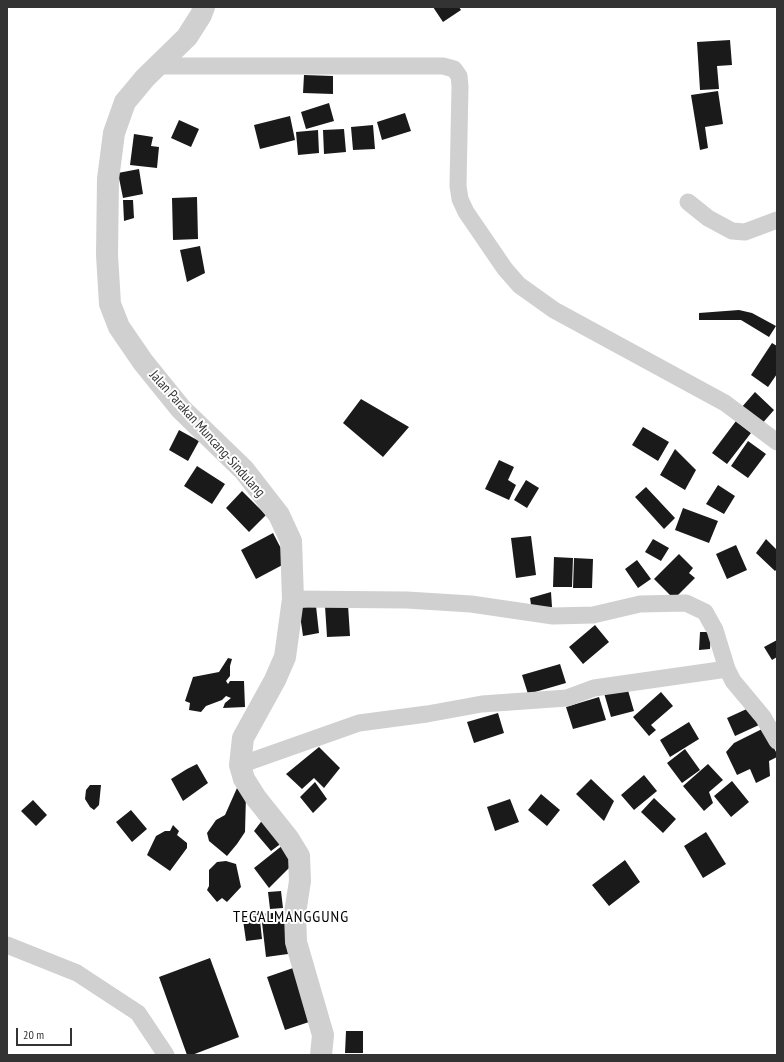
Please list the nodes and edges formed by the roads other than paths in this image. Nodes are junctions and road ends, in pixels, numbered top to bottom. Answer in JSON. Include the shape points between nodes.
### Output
{"nodes":[{"id":1,"x":204,"y":7,"type":"edge"},
{"id":2,"x":157,"y":66,"type":"junction"},
{"id":3,"x":688,"y":202,"type":"dead end"},
{"id":4,"x":777,"y":220,"type":"edge"},
{"id":5,"x":777,"y":442,"type":"edge"},
{"id":6,"x":293,"y":599,"type":"junction"},
{"id":7,"x":727,"y":669,"type":"junction"},
{"id":8,"x":777,"y":741,"type":"edge"},
{"id":9,"x":240,"y":765,"type":"junction"},
{"id":10,"x":7,"y":945,"type":"edge"},
{"id":11,"x":166,"y":1055,"type":"edge"},
{"id":12,"x":321,"y":1055,"type":"edge"}],
"edges":[{"from":1,"to":2,"type":"street","name":"Jalan Parakan Muncang-Sindulang","via":[[187,37]]},
{"from":2,"to":5,"type":"street","via":[[444,66],[454,69],[459,76],[460,86],[460,199],[505,269],[520,285],[554,310],[725,403]]},
{"from":2,"to":6,"type":"street","name":"Jalan Parakan Muncang-Sindulang","via":[[125,102],[114,134],[108,179],[106,255],[110,304],[118,328],[148,368],[181,409],[244,470],[279,515],[291,541]]},
{"from":3,"to":4,"type":"street","via":[[708,218],[732,231],[745,232]]},
{"from":6,"to":7,"type":"street","via":[[406,600],[471,604],[553,616],[593,615],[640,604],[686,603],[705,612],[715,630]]},
{"from":6,"to":9,"type":"street","name":"Jalan Parakan Muncang-Sindulang","via":[[285,657],[244,738]]},
{"from":7,"to":8,"type":"street","via":[[733,681],[763,717]]},
{"from":7,"to":9,"type":"street","via":[[594,688],[567,698],[482,704],[358,723]]},
{"from":9,"to":12,"type":"street","name":"Jalan Parakan Muncang-Sindulang","via":[[244,779],[256,798],[288,838],[298,856],[300,881],[294,913],[296,942],[323,1035]]},
{"from":10,"to":11,"type":"street","via":[[77,973],[138,1013]]}]}
